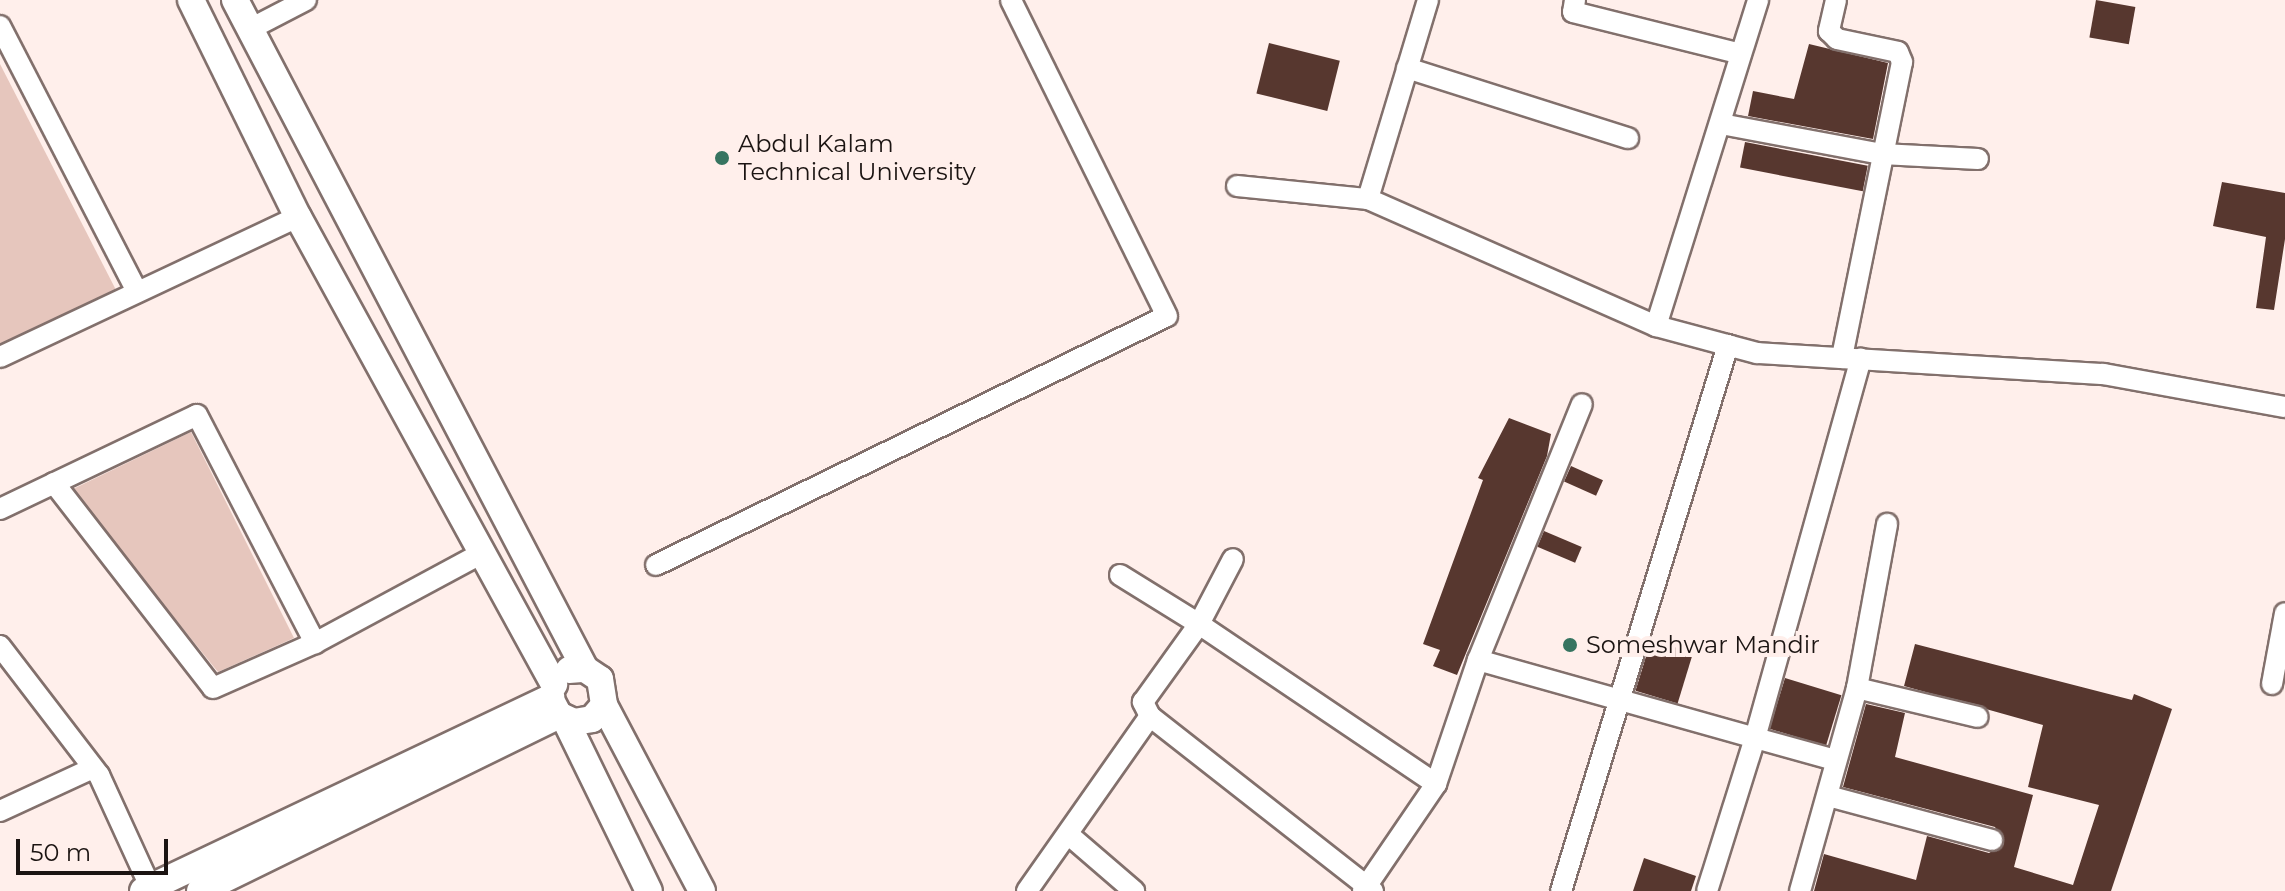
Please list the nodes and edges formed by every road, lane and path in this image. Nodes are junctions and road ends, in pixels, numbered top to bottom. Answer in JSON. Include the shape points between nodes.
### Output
{"nodes":[{"id":1,"x":191,"y":0,"type":"edge"},
{"id":2,"x":235,"y":0,"type":"edge"},
{"id":3,"x":306,"y":0,"type":"edge"},
{"id":4,"x":1011,"y":0,"type":"edge"},
{"id":5,"x":1428,"y":0,"type":"edge"},
{"id":6,"x":1575,"y":0,"type":"edge"},
{"id":7,"x":1758,"y":0,"type":"edge"},
{"id":8,"x":1836,"y":0,"type":"edge"},
{"id":9,"x":0,"y":26,"type":"edge"},
{"id":10,"x":250,"y":29,"type":"junction"},
{"id":11,"x":1741,"y":54,"type":"junction"},
{"id":12,"x":1407,"y":68,"type":"junction"},
{"id":13,"x":1721,"y":124,"type":"junction"},
{"id":14,"x":1628,"y":138,"type":"dead end"},
{"id":15,"x":1882,"y":154,"type":"junction"},
{"id":16,"x":1978,"y":159,"type":"dead end"},
{"id":17,"x":1237,"y":186,"type":"dead end"},
{"id":18,"x":1368,"y":199,"type":"junction"},
{"id":19,"x":298,"y":217,"type":"junction"},
{"id":20,"x":137,"y":292,"type":"junction"},
{"id":21,"x":1656,"y":326,"type":"junction"},
{"id":22,"x":1728,"y":345,"type":"junction"},
{"id":23,"x":0,"y":357,"type":"edge"},
{"id":24,"x":1852,"y":358,"type":"junction"},
{"id":25,"x":1582,"y":404,"type":"dead end"},
{"id":26,"x":2285,"y":406,"type":"edge"},
{"id":27,"x":54,"y":483,"type":"junction"},
{"id":28,"x":0,"y":509,"type":"edge"},
{"id":29,"x":1887,"y":524,"type":"dead end"},
{"id":30,"x":480,"y":554,"type":"junction"},
{"id":31,"x":1233,"y":559,"type":"dead end"},
{"id":32,"x":656,"y":565,"type":"dead end"},
{"id":33,"x":1120,"y":575,"type":"dead end"},
{"id":34,"x":2285,"y":613,"type":"edge"},
{"id":35,"x":1199,"y":624,"type":"junction"},
{"id":36,"x":315,"y":643,"type":"junction"},
{"id":37,"x":0,"y":646,"type":"edge"},
{"id":38,"x":1478,"y":660,"type":"junction"},
{"id":39,"x":585,"y":669,"type":"junction"},
{"id":40,"x":2272,"y":684,"type":"dead end"},
{"id":41,"x":1857,"y":688,"type":"junction"},
{"id":42,"x":1620,"y":702,"type":"junction"},
{"id":43,"x":557,"y":704,"type":"junction"},
{"id":44,"x":604,"y":705,"type":"junction"},
{"id":45,"x":1150,"y":716,"type":"junction"},
{"id":46,"x":1978,"y":717,"type":"dead end"},
{"id":47,"x":1755,"y":738,"type":"junction"},
{"id":48,"x":1835,"y":760,"type":"junction"},
{"id":49,"x":93,"y":768,"type":"junction"},
{"id":50,"x":1436,"y":784,"type":"junction"},
{"id":51,"x":1828,"y":796,"type":"junction"},
{"id":52,"x":0,"y":811,"type":"edge"},
{"id":53,"x":1069,"y":835,"type":"junction"},
{"id":54,"x":1992,"y":840,"type":"dead end"},
{"id":55,"x":1368,"y":889,"type":"edge"},
{"id":56,"x":148,"y":890,"type":"edge"},
{"id":57,"x":200,"y":891,"type":"edge"},
{"id":58,"x":649,"y":891,"type":"edge"},
{"id":59,"x":702,"y":891,"type":"edge"},
{"id":60,"x":1027,"y":891,"type":"edge"},
{"id":61,"x":1134,"y":891,"type":"edge"},
{"id":62,"x":1561,"y":891,"type":"edge"},
{"id":63,"x":1707,"y":891,"type":"edge"},
{"id":64,"x":1800,"y":891,"type":"edge"}],
"edges":[{"from":1,"to":19,"type":"street"},
{"from":2,"to":10,"type":"street"},
{"from":3,"to":10,"type":"street"},
{"from":4,"to":32,"type":"street","via":[[1167,316]]},
{"from":5,"to":12,"type":"street"},
{"from":6,"to":11,"type":"street","via":[[1573,12]]},
{"from":7,"to":11,"type":"street"},
{"from":8,"to":15,"type":"street","via":[[1829,31],[1837,39],[1898,52],[1902,62]]},
{"from":9,"to":20,"type":"street"},
{"from":10,"to":39,"type":"street"},
{"from":11,"to":13,"type":"street"},
{"from":12,"to":14,"type":"street"},
{"from":12,"to":18,"type":"street"},
{"from":13,"to":15,"type":"street"},
{"from":13,"to":21,"type":"street"},
{"from":15,"to":16,"type":"street"},
{"from":15,"to":24,"type":"street"},
{"from":17,"to":18,"type":"street"},
{"from":18,"to":21,"type":"street"},
{"from":19,"to":20,"type":"street"},
{"from":19,"to":30,"type":"street"},
{"from":20,"to":23,"type":"street"},
{"from":21,"to":22,"type":"street"},
{"from":22,"to":24,"type":"street","via":[[1757,353]]},
{"from":22,"to":42,"type":"street"},
{"from":24,"to":26,"type":"street","via":[[2103,374]]},
{"from":24,"to":47,"type":"street"},
{"from":25,"to":38,"type":"street"},
{"from":27,"to":28,"type":"street"},
{"from":27,"to":36,"type":"street","via":[[213,688]]},
{"from":27,"to":36,"type":"street","via":[[197,415]]},
{"from":29,"to":41,"type":"street"},
{"from":30,"to":36,"type":"street"},
{"from":30,"to":43,"type":"street"},
{"from":31,"to":35,"type":"street"},
{"from":33,"to":35,"type":"street"},
{"from":34,"to":40,"type":"street"},
{"from":35,"to":45,"type":"street","via":[[1143,702]]},
{"from":35,"to":50,"type":"street"},
{"from":37,"to":49,"type":"street"},
{"from":38,"to":42,"type":"street"},
{"from":38,"to":50,"type":"street"},
{"from":39,"to":43,"type":"street","via":[[567,671]]},
{"from":39,"to":44,"type":"street","via":[[604,687]]},
{"from":41,"to":46,"type":"street"},
{"from":41,"to":48,"type":"street"},
{"from":42,"to":47,"type":"street"},
{"from":42,"to":62,"type":"street"},
{"from":43,"to":44,"type":"street","via":[[592,719]]},
{"from":43,"to":56,"type":"street"},
{"from":43,"to":57,"type":"street"},
{"from":43,"to":58,"type":"street"},
{"from":44,"to":59,"type":"street"},
{"from":45,"to":53,"type":"street"},
{"from":45,"to":55,"type":"street"},
{"from":47,"to":48,"type":"street"},
{"from":47,"to":63,"type":"street"},
{"from":48,"to":51,"type":"street"},
{"from":49,"to":52,"type":"street"},
{"from":49,"to":56,"type":"street"},
{"from":50,"to":55,"type":"street"},
{"from":51,"to":54,"type":"street"},
{"from":51,"to":64,"type":"street"},
{"from":53,"to":60,"type":"street"},
{"from":53,"to":61,"type":"street"}]}
